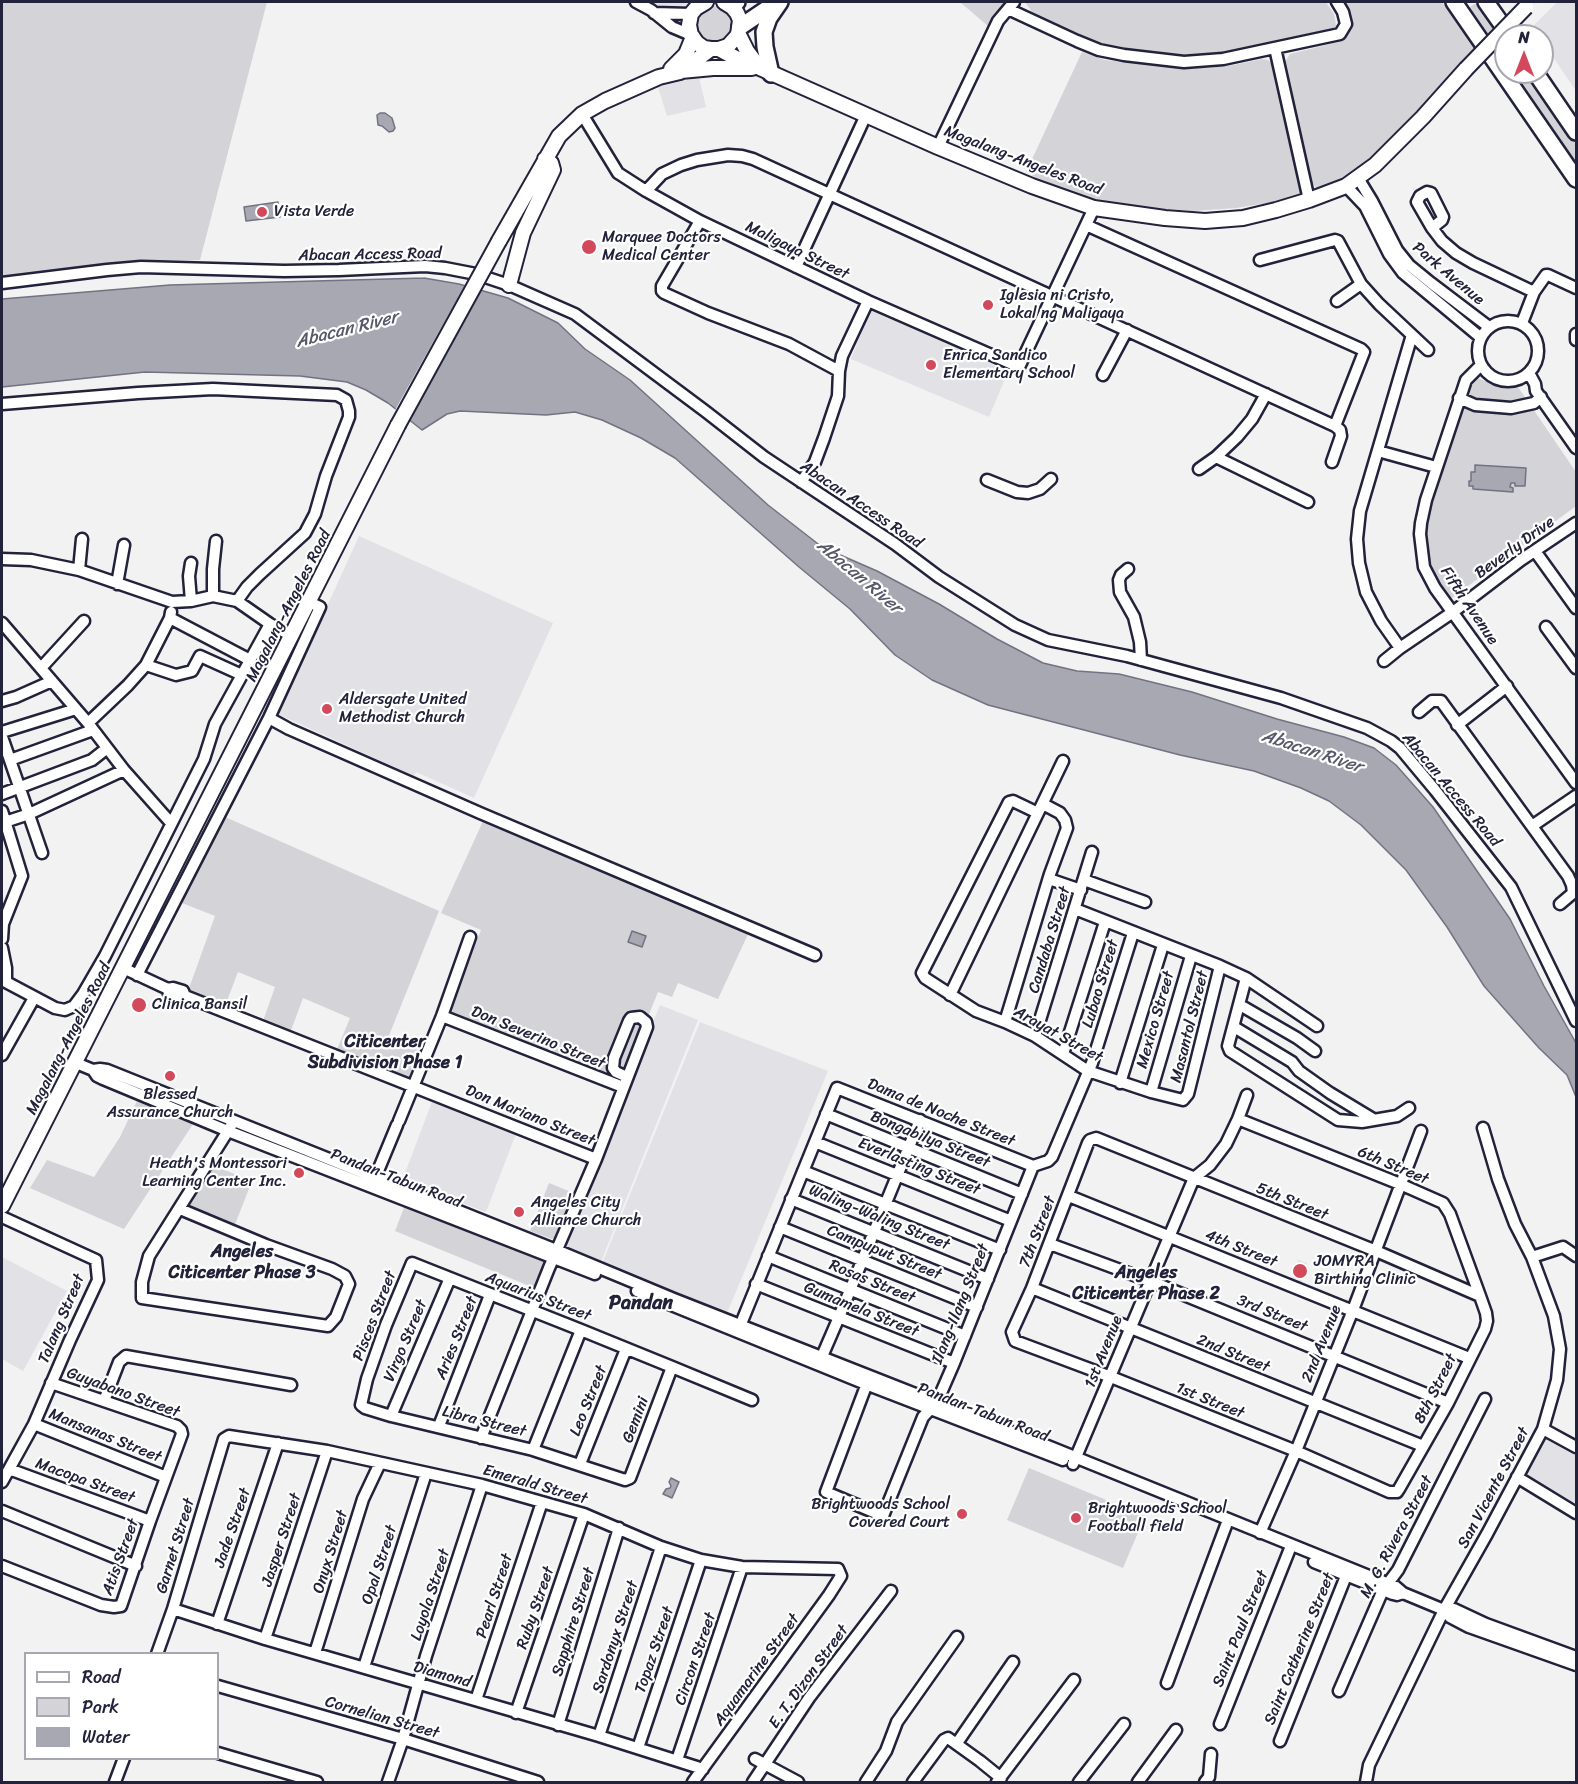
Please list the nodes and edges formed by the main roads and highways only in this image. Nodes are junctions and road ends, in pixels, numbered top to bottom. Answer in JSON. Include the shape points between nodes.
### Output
{"nodes":[{"id":1,"x":725,"y":2,"type":"edge"},
{"id":2,"x":737,"y":2,"type":"edge"},
{"id":3,"x":779,"y":2,"type":"edge"},
{"id":4,"x":1454,"y":2,"type":"edge"},
{"id":5,"x":1486,"y":2,"type":"edge"},
{"id":6,"x":1529,"y":4,"type":"edge"},
{"id":7,"x":697,"y":6,"type":"edge"},
{"id":8,"x":1502,"y":24,"type":"edge"},
{"id":9,"x":739,"y":30,"type":"junction"},
{"id":10,"x":692,"y":36,"type":"junction"},
{"id":11,"x":715,"y":49,"type":"junction"},
{"id":12,"x":766,"y":71,"type":"junction"},
{"id":13,"x":680,"y":72,"type":"junction"},
{"id":14,"x":665,"y":74,"type":"junction"},
{"id":15,"x":1543,"y":84,"type":"edge"},
{"id":16,"x":1576,"y":132,"type":"edge"},
{"id":17,"x":545,"y":159,"type":"junction"},
{"id":18,"x":1576,"y":179,"type":"edge"},
{"id":19,"x":509,"y":285,"type":"road end"},
{"id":20,"x":2,"y":1206,"type":"edge"}],
"edges":[{"from":1,"to":2,"type":"highway"},
{"from":1,"to":9,"type":"main road","via":[[737,13]]},
{"from":3,"to":9,"type":"highway"},
{"from":3,"to":12,"type":"highway","via":[[764,32]]},
{"from":4,"to":18,"type":"highway"},
{"from":5,"to":8,"type":"highway"},
{"from":6,"to":12,"type":"main road","name":"Magalang-Angeles Road","bridge":true,"via":[[1415,125],[1358,178],[1309,200],[1243,218],[1165,218],[1094,208],[938,147]]},
{"from":7,"to":10,"type":"main road","via":[[689,25]]},
{"from":9,"to":11,"type":"main road","via":[[728,46]]},
{"from":9,"to":12,"type":"main road","via":[[747,51]]},
{"from":10,"to":11,"type":"main road","via":[[697,43]]},
{"from":10,"to":14,"type":"main road","name":"Magalang-Angeles Road","via":[[686,54]]},
{"from":11,"to":12,"type":"main road","name":"Magalang-Angeles Road"},
{"from":11,"to":13,"type":"main road","name":"Magalang-Angeles Road"},
{"from":12,"to":13,"type":"main road","via":[[713,68]]},
{"from":13,"to":14,"type":"main road","name":"Magalang-Angeles Road"},
{"from":14,"to":17,"type":"main road","name":"Magalang-Angeles Road","via":[[605,101],[586,120],[560,136]]},
{"from":15,"to":16,"type":"highway"},
{"from":17,"to":19,"type":"main road","via":[[553,170],[523,233]]},
{"from":17,"to":20,"type":"main road","name":"Magalang-Angeles Road","bridge":true,"via":[[398,425]]}]}
